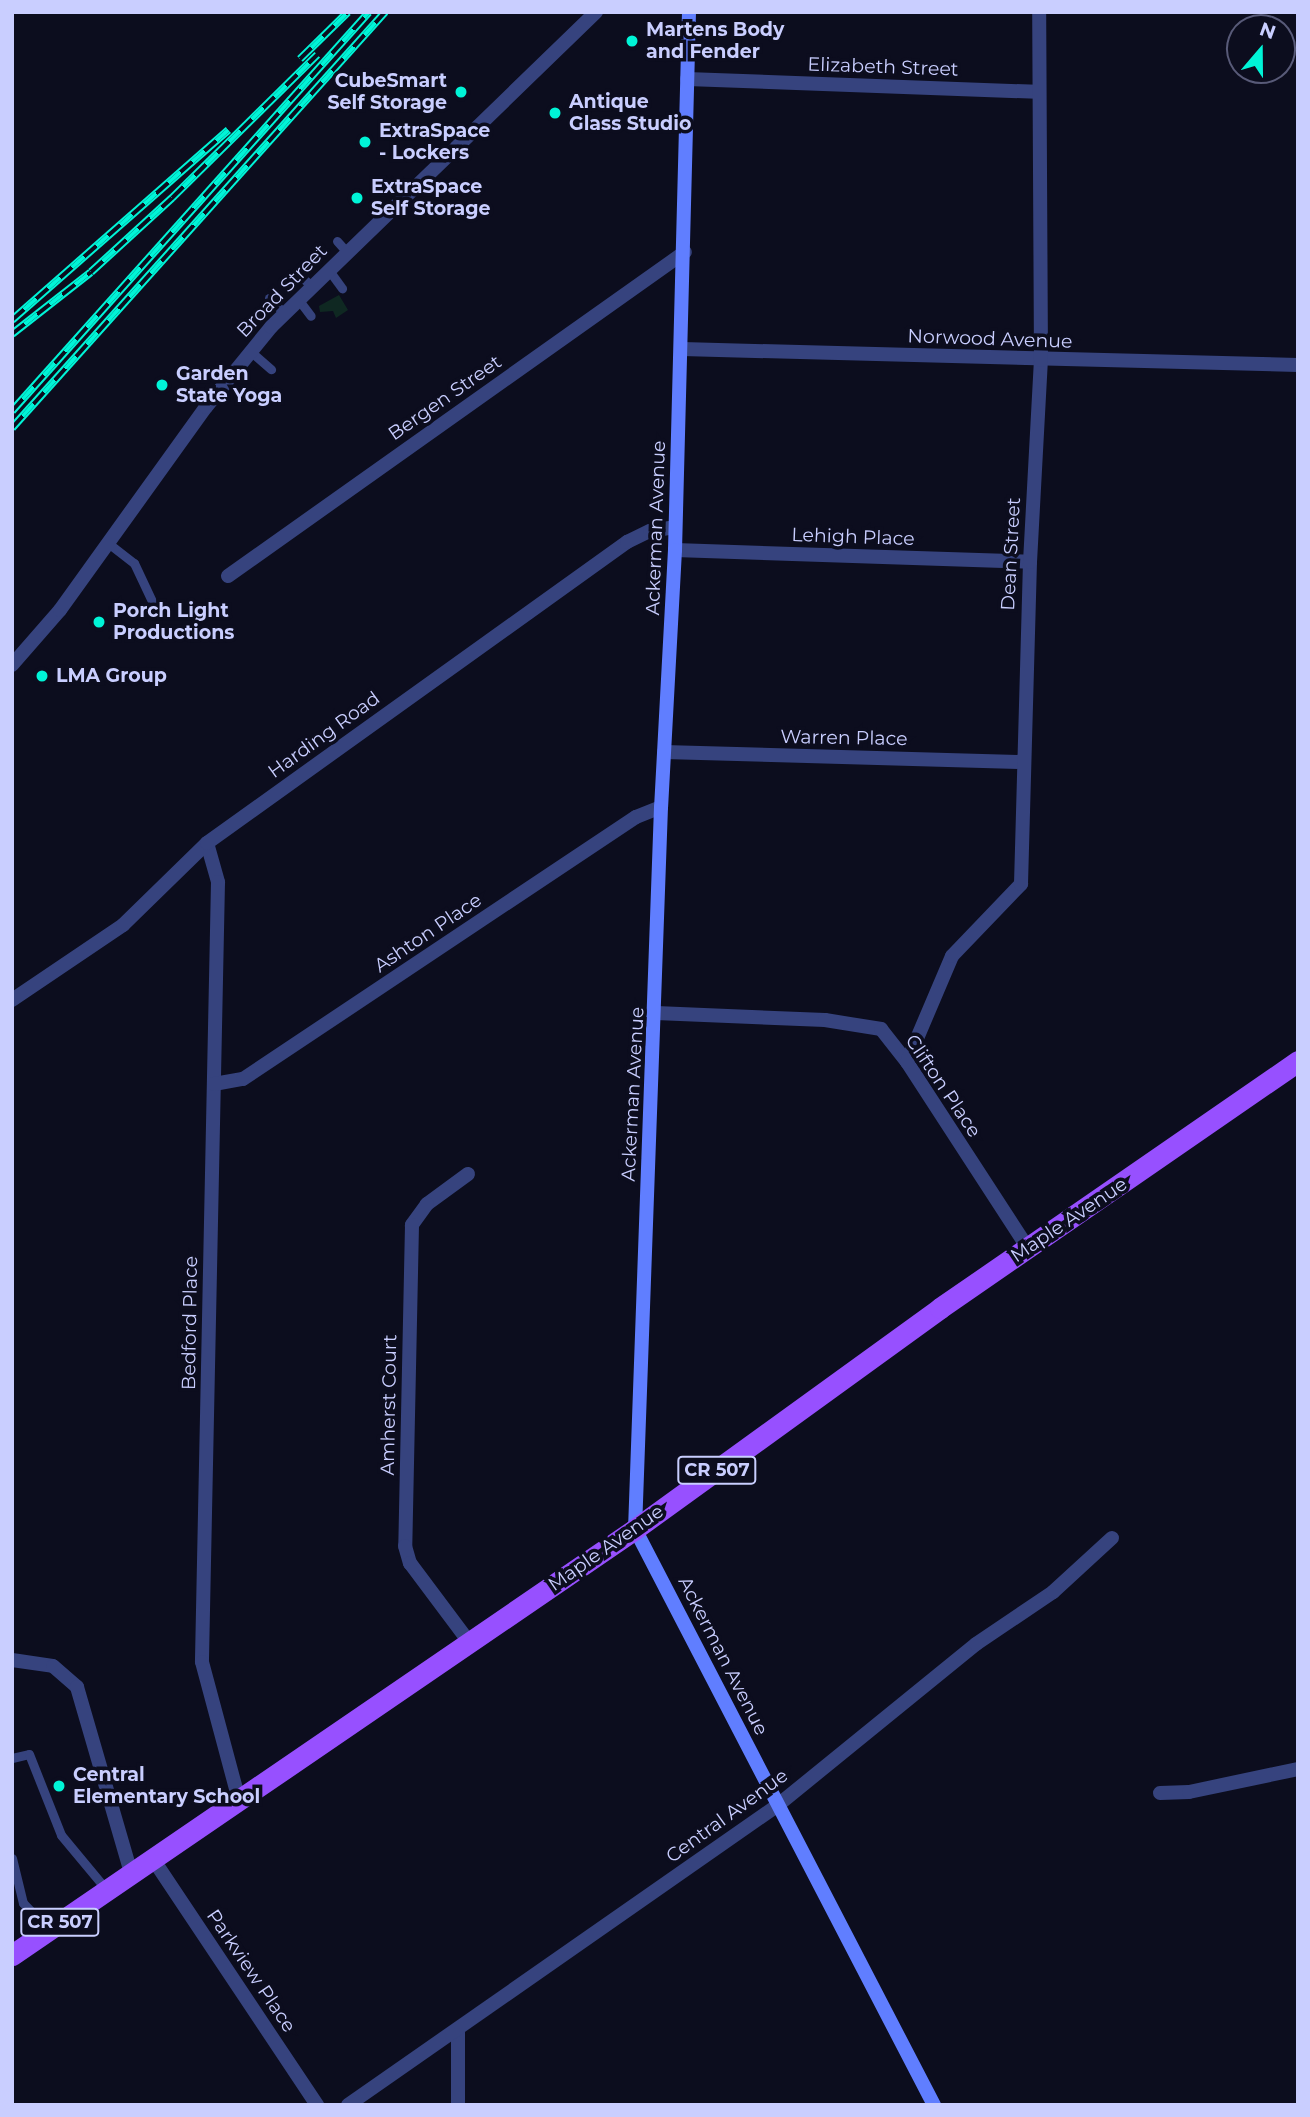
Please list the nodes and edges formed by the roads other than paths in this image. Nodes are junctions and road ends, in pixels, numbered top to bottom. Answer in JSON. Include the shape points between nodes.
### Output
{"nodes":[{"id":1,"x":596,"y":12,"type":"edge"},
{"id":2,"x":689,"y":12,"type":"edge"},
{"id":3,"x":1039,"y":12,"type":"edge"},
{"id":4,"x":687,"y":79,"type":"junction"},
{"id":5,"x":1037,"y":92,"type":"junction"},
{"id":6,"x":685,"y":252,"type":"junction"},
{"id":7,"x":328,"y":269,"type":"junction"},
{"id":8,"x":298,"y":273,"type":"dead end"},
{"id":9,"x":311,"y":286,"type":"junction"},
{"id":10,"x":342,"y":288,"type":"dead end"},
{"id":11,"x":269,"y":298,"type":"dead end"},
{"id":12,"x":298,"y":299,"type":"junction"},
{"id":13,"x":284,"y":313,"type":"junction"},
{"id":14,"x":312,"y":316,"type":"dead end"},
{"id":15,"x":682,"y":349,"type":"junction"},
{"id":16,"x":250,"y":351,"type":"junction"},
{"id":17,"x":1041,"y":360,"type":"junction"},
{"id":18,"x":1298,"y":365,"type":"edge"},
{"id":19,"x":271,"y":369,"type":"dead end"},
{"id":20,"x":676,"y":527,"type":"junction"},
{"id":21,"x":108,"y":543,"type":"junction"},
{"id":22,"x":675,"y":551,"type":"junction"},
{"id":23,"x":1030,"y":562,"type":"junction"},
{"id":24,"x":228,"y":576,"type":"dead end"},
{"id":25,"x":158,"y":614,"type":"dead end"},
{"id":26,"x":15,"y":657,"type":"edge"},
{"id":27,"x":664,"y":752,"type":"junction"},
{"id":28,"x":1023,"y":762,"type":"junction"},
{"id":29,"x":661,"y":807,"type":"junction"},
{"id":30,"x":206,"y":843,"type":"junction"},
{"id":31,"x":12,"y":1000,"type":"edge"},
{"id":32,"x":656,"y":1013,"type":"junction"},
{"id":33,"x":1298,"y":1061,"type":"edge"},
{"id":34,"x":907,"y":1062,"type":"junction"},
{"id":35,"x":215,"y":1084,"type":"junction"},
{"id":36,"x":468,"y":1174,"type":"dead end"},
{"id":37,"x":1028,"y":1248,"type":"junction"},
{"id":38,"x":635,"y":1529,"type":"junction"},
{"id":39,"x":1112,"y":1538,"type":"dead end"},
{"id":40,"x":469,"y":1643,"type":"junction"},
{"id":41,"x":12,"y":1660,"type":"edge"},
{"id":42,"x":12,"y":1758,"type":"edge"},
{"id":43,"x":1298,"y":1769,"type":"edge"},
{"id":44,"x":1160,"y":1793,"type":"dead end"},
{"id":45,"x":239,"y":1800,"type":"junction"},
{"id":46,"x":778,"y":1805,"type":"junction"},
{"id":47,"x":12,"y":1858,"type":"edge"},
{"id":48,"x":153,"y":1859,"type":"junction"},
{"id":49,"x":131,"y":1873,"type":"junction"},
{"id":50,"x":107,"y":1890,"type":"junction"},
{"id":51,"x":49,"y":1930,"type":"junction"},
{"id":52,"x":12,"y":1955,"type":"edge"},
{"id":53,"x":458,"y":2029,"type":"junction"},
{"id":54,"x":317,"y":2105,"type":"edge"},
{"id":55,"x":348,"y":2105,"type":"edge"},
{"id":56,"x":458,"y":2105,"type":"edge"},
{"id":57,"x":934,"y":2105,"type":"edge"}],
"edges":[{"from":1,"to":7,"type":"street","name":"Broad Street","via":[[342,246]]},
{"from":2,"to":4,"type":"street","name":"Ackerman Avenue"},
{"from":3,"to":5,"type":"street","name":"Dean Street"},
{"from":4,"to":5,"type":"street","name":"Elizabeth Street"},
{"from":4,"to":6,"type":"street","name":"Ackerman Avenue"},
{"from":5,"to":17,"type":"street","name":"Dean Street"},
{"from":6,"to":15,"type":"street","name":"Ackerman Avenue"},
{"from":6,"to":24,"type":"street","name":"Bergen Street"},
{"from":7,"to":9,"type":"street","name":"Broad Street"},
{"from":7,"to":10,"type":"lane"},
{"from":8,"to":9,"type":"lane"},
{"from":9,"to":12,"type":"street","name":"Broad Street"},
{"from":11,"to":13,"type":"lane"},
{"from":12,"to":13,"type":"street","name":"Broad Street"},
{"from":12,"to":14,"type":"lane"},
{"from":13,"to":16,"type":"street","name":"Broad Street"},
{"from":15,"to":17,"type":"street","name":"Norwood Avenue"},
{"from":15,"to":20,"type":"street","name":"Ackerman Avenue"},
{"from":16,"to":19,"type":"lane"},
{"from":16,"to":21,"type":"street","name":"Broad Street"},
{"from":17,"to":18,"type":"street","name":"Norwood Avenue"},
{"from":17,"to":23,"type":"street","name":"Dean Street"},
{"from":20,"to":22,"type":"street","name":"Ackerman Avenue"},
{"from":20,"to":30,"type":"street","name":"Harding Road","via":[[650,531],[627,542]]},
{"from":21,"to":25,"type":"lane","via":[[134,563]]},
{"from":21,"to":26,"type":"street","name":"Broad Street"},
{"from":22,"to":23,"type":"street","name":"Lehigh Place"},
{"from":22,"to":27,"type":"street","name":"Ackerman Avenue"},
{"from":23,"to":28,"type":"street","name":"Dean Street"},
{"from":27,"to":28,"type":"street","name":"Warren Place"},
{"from":27,"to":29,"type":"street","name":"Ackerman Avenue"},
{"from":28,"to":34,"type":"street","name":"Dean Street","via":[[1021,884],[951,956]]},
{"from":29,"to":32,"type":"street","name":"Ackerman Avenue"},
{"from":29,"to":35,"type":"street","name":"Ashton Place","via":[[636,817],[243,1079]]},
{"from":30,"to":31,"type":"street","name":"Harding Road","via":[[123,925]]},
{"from":30,"to":35,"type":"street","name":"Bedford Place","via":[[218,882]]},
{"from":32,"to":34,"type":"street","name":"Clifton Place","via":[[852,1023],[881,1029]]},
{"from":32,"to":38,"type":"street","name":"Ackerman Avenue"},
{"from":33,"to":37,"type":"main road","name":"Maple Avenue","number":"CR 507"},
{"from":34,"to":37,"type":"street","name":"Clifton Place"},
{"from":35,"to":45,"type":"street","name":"Bedford Place","via":[[202,1662]]},
{"from":36,"to":40,"type":"street","name":"Amherst Court","via":[[426,1204],[412,1225],[405,1546],[410,1563]]},
{"from":37,"to":38,"type":"main road","name":"Maple Avenue","number":"CR 507"},
{"from":38,"to":40,"type":"main road","name":"Maple Avenue","number":"CR 507"},
{"from":38,"to":46,"type":"street","name":"Ackerman Avenue"},
{"from":39,"to":46,"type":"street","name":"Central Avenue","via":[[1053,1592],[976,1644]]},
{"from":40,"to":45,"type":"main road","name":"Maple Avenue","number":"CR 507"},
{"from":41,"to":49,"type":"street","via":[[53,1666],[76,1687]]},
{"from":42,"to":50,"type":"lane","via":[[29,1754],[61,1835]]},
{"from":43,"to":44,"type":"street","via":[[1189,1792]]},
{"from":45,"to":48,"type":"main road","name":"Maple Avenue","number":"CR 507"},
{"from":46,"to":53,"type":"street","name":"Central Avenue"},
{"from":46,"to":57,"type":"street","name":"Ackerman Avenue"},
{"from":47,"to":51,"type":"lane","via":[[23,1903]]},
{"from":48,"to":49,"type":"main road","name":"Maple Avenue","number":"CR 507"},
{"from":48,"to":54,"type":"street","name":"Parkview Place"},
{"from":49,"to":50,"type":"main road","name":"Maple Avenue","number":"CR 507"},
{"from":50,"to":51,"type":"main road","name":"Maple Avenue","number":"CR 507"},
{"from":51,"to":52,"type":"main road","name":"Maple Avenue","number":"CR 507"},
{"from":53,"to":55,"type":"street","name":"Central Avenue"},
{"from":53,"to":56,"type":"street"}]}
